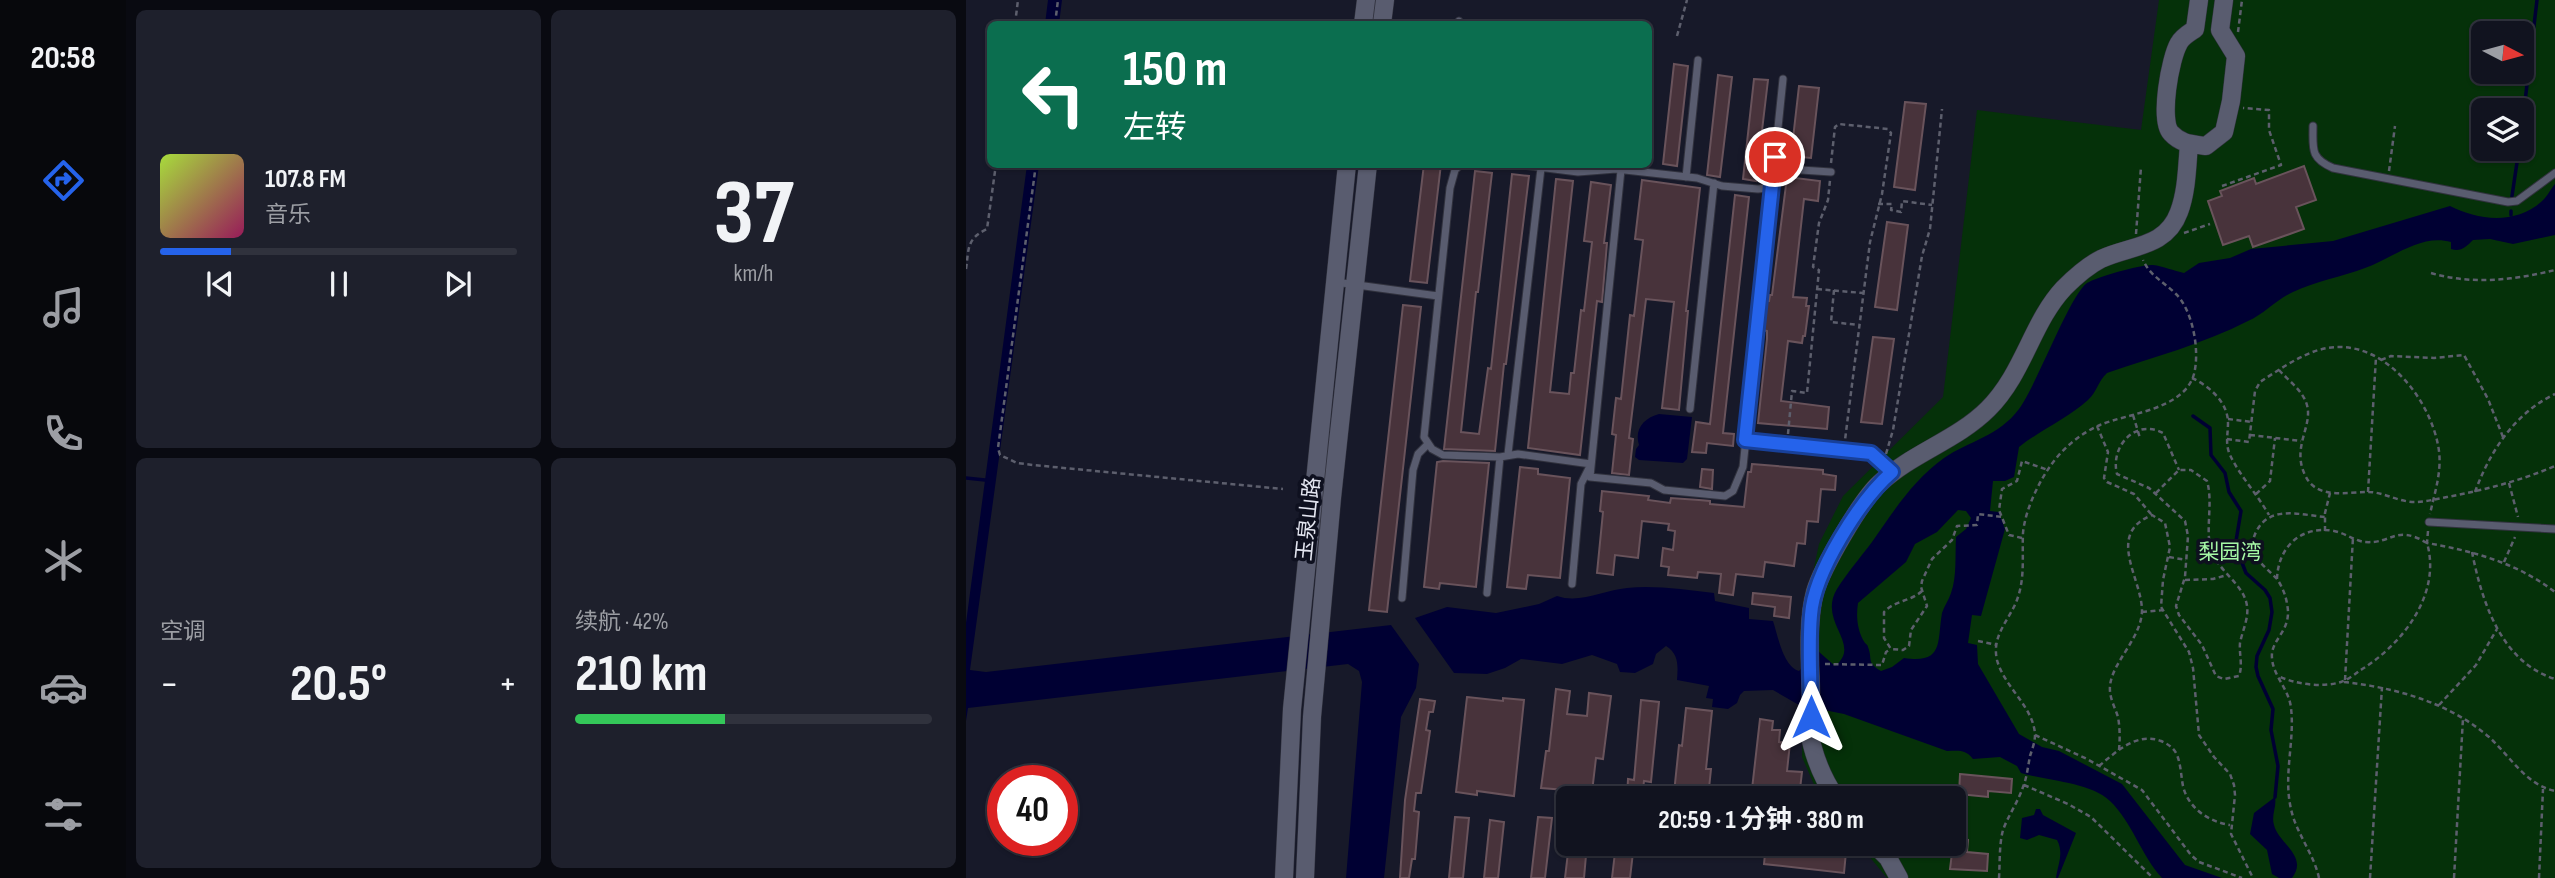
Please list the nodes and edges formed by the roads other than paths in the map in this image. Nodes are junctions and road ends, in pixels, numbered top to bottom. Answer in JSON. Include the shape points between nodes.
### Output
{"nodes":[{"id":1,"x":1366,"y":0,"type":"edge"},
{"id":2,"x":1385,"y":0,"type":"edge"},
{"id":3,"x":2199,"y":0,"type":"edge"},
{"id":4,"x":2224,"y":0,"type":"edge"},
{"id":5,"x":1363,"y":21,"type":"edge"},
{"id":6,"x":1382,"y":21,"type":"edge"},
{"id":7,"x":1698,"y":60,"type":"dead end"},
{"id":8,"x":1783,"y":79,"type":"dead end"},
{"id":9,"x":2314,"y":127,"type":"dead end"},
{"id":10,"x":2189,"y":144,"type":"junction"},
{"id":11,"x":1347,"y":168,"type":"edge"},
{"id":12,"x":1368,"y":168,"type":"edge"},
{"id":13,"x":1457,"y":168,"type":"edge"},
{"id":14,"x":1541,"y":168,"type":"joint"},
{"id":15,"x":1601,"y":168,"type":"edge"},
{"id":16,"x":1612,"y":168,"type":"edge"},
{"id":17,"x":1622,"y":170,"type":"junction"},
{"id":18,"x":1830,"y":172,"type":"road end"},
{"id":19,"x":2555,"y":173,"type":"edge"},
{"id":20,"x":1686,"y":177,"type":"junction"},
{"id":21,"x":1714,"y":183,"type":"junction"},
{"id":22,"x":1772,"y":183,"type":"junction"},
{"id":23,"x":1333,"y":282,"type":"junction"},
{"id":24,"x":1356,"y":286,"type":"junction"},
{"id":25,"x":1438,"y":296,"type":"junction"},
{"id":26,"x":1689,"y":409,"type":"dead end"},
{"id":27,"x":1745,"y":440,"type":"junction"},
{"id":28,"x":1427,"y":445,"type":"junction"},
{"id":29,"x":1508,"y":454,"type":"junction"},
{"id":30,"x":1500,"y":457,"type":"junction"},
{"id":31,"x":1591,"y":464,"type":"junction"},
{"id":32,"x":1888,"y":468,"type":"junction"},
{"id":33,"x":2429,"y":522,"type":"dead end"},
{"id":34,"x":2555,"y":529,"type":"edge"},
{"id":35,"x":1572,"y":584,"type":"dead end"},
{"id":36,"x":1487,"y":593,"type":"dead end"},
{"id":37,"x":1402,"y":598,"type":"dead end"},
{"id":38,"x":1828,"y":786,"type":"edge"},
{"id":39,"x":1886,"y":856,"type":"edge"},
{"id":40,"x":1284,"y":878,"type":"edge"},
{"id":41,"x":1305,"y":878,"type":"edge"},
{"id":42,"x":1899,"y":878,"type":"edge"}],
"edges":[{"from":1,"to":5,"type":"street"},
{"from":2,"to":6,"type":"street"},
{"from":3,"to":10,"type":"street","via":[[2195,29],[2180,40],[2173,57],[2164,117],[2169,132]]},
{"from":4,"to":10,"type":"street","via":[[2220,30],[2235,56],[2224,132],[2206,146]]},
{"from":7,"to":20,"type":"lane"},
{"from":8,"to":22,"type":"lane"},
{"from":9,"to":19,"type":"lane","via":[[2313,150],[2321,163],[2333,168],[2508,202],[2517,201]]},
{"from":10,"to":32,"type":"street","via":[[2183,196],[2172,228],[2162,237],[2102,259],[2080,273],[2042,318],[2010,382],[1989,408],[1968,427]]},
{"from":11,"to":23,"type":"street","name":"玉泉山路"},
{"from":12,"to":24,"type":"street","name":"玉泉山路"},
{"from":13,"to":25,"type":"lane"},
{"from":14,"to":15,"type":"lane","via":[[1578,172]]},
{"from":14,"to":29,"type":"lane"},
{"from":16,"to":17,"type":"lane"},
{"from":17,"to":20,"type":"lane"},
{"from":17,"to":31,"type":"lane"},
{"from":18,"to":22,"type":"lane","via":[[1786,169]]},
{"from":20,"to":21,"type":"lane"},
{"from":21,"to":22,"type":"lane","via":[[1758,189]]},
{"from":21,"to":26,"type":"lane"},
{"from":22,"to":27,"type":"lane"},
{"from":23,"to":24,"type":"lane"},
{"from":23,"to":40,"type":"street","name":"玉泉山路","via":[[1292,709]]},
{"from":24,"to":25,"type":"lane"},
{"from":24,"to":41,"type":"street","name":"玉泉山路","via":[[1312,717]]},
{"from":25,"to":28,"type":"lane","via":[[1423,429]]},
{"from":27,"to":31,"type":"lane","via":[[1740,475],[1733,491],[1725,496],[1590,477]]},
{"from":27,"to":32,"type":"lane","via":[[1871,453]]},
{"from":28,"to":30,"type":"lane","via":[[1443,455]]},
{"from":28,"to":37,"type":"lane","via":[[1413,470]]},
{"from":29,"to":30,"type":"lane"},
{"from":29,"to":31,"type":"lane"},
{"from":30,"to":36,"type":"lane"},
{"from":31,"to":35,"type":"lane","via":[[1581,484]]},
{"from":32,"to":38,"type":"street","via":[[1856,514],[1815,590],[1811,742]]},
{"from":33,"to":34,"type":"lane"},
{"from":39,"to":42,"type":"street"}]}
